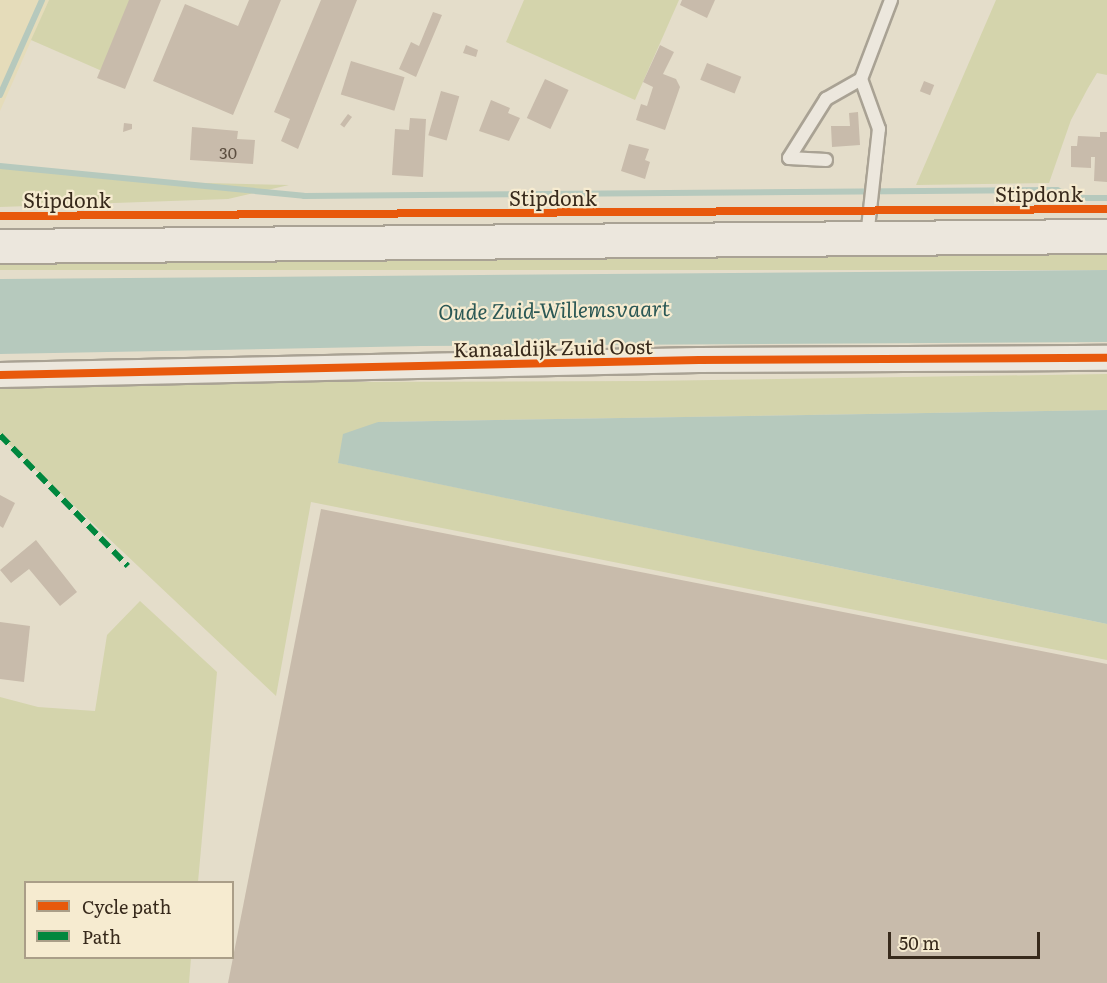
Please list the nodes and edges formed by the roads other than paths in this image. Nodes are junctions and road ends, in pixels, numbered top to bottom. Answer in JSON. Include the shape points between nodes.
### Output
{"nodes":[{"id":1,"x":891,"y":0,"type":"edge"},
{"id":2,"x":861,"y":79,"type":"junction"},
{"id":3,"x":826,"y":160,"type":"dead end"},
{"id":4,"x":1107,"y":236,"type":"edge"},
{"id":5,"x":867,"y":238,"type":"junction"},
{"id":6,"x":0,"y":246,"type":"edge"},
{"id":7,"x":1107,"y":358,"type":"edge"},
{"id":8,"x":0,"y":375,"type":"edge"}],
"edges":[{"from":1,"to":2,"type":"lane"},
{"from":2,"to":3,"type":"lane","via":[[826,99],[789,158]]},
{"from":2,"to":5,"type":"lane","via":[[879,129]]},
{"from":4,"to":5,"type":"main road"},
{"from":5,"to":6,"type":"main road"},
{"from":7,"to":8,"type":"street","name":"Kanaaldijk Zuid Oost","via":[[688,360]]}]}
